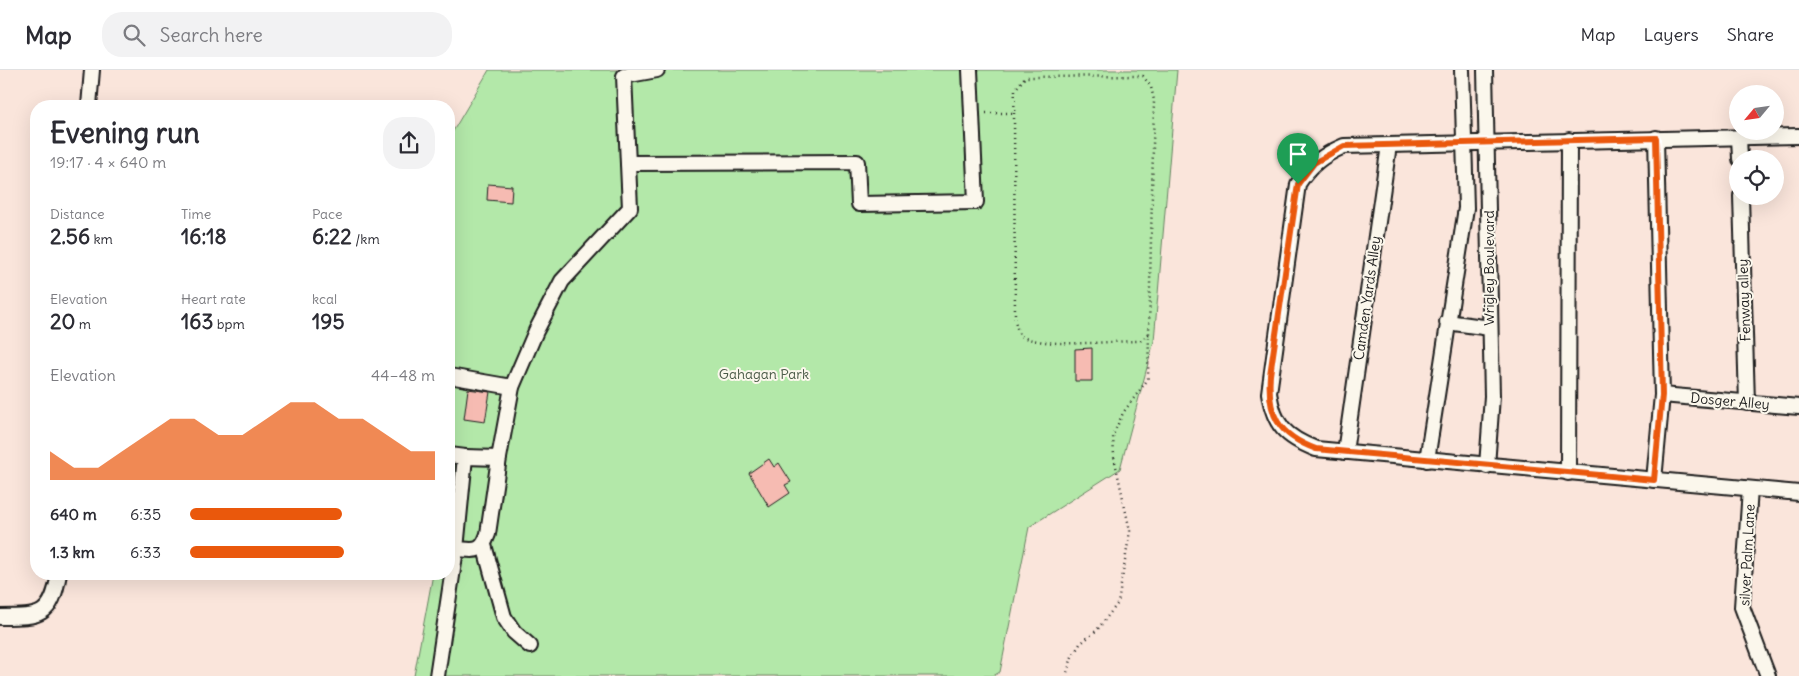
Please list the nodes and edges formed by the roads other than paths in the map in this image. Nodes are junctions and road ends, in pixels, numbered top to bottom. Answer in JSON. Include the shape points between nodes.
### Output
{"nodes":[{"id":1,"x":92,"y":70,"type":"edge"},
{"id":2,"x":657,"y":70,"type":"edge"},
{"id":3,"x":970,"y":70,"type":"edge"},
{"id":4,"x":1462,"y":70,"type":"edge"},
{"id":5,"x":1485,"y":70,"type":"edge"},
{"id":6,"x":90,"y":100,"type":"edge"},
{"id":7,"x":1784,"y":136,"type":"edge"},
{"id":8,"x":1799,"y":136,"type":"edge"},
{"id":9,"x":1729,"y":137,"type":"edge"},
{"id":10,"x":1656,"y":138,"type":"junction"},
{"id":11,"x":1570,"y":140,"type":"junction"},
{"id":12,"x":1488,"y":143,"type":"junction"},
{"id":13,"x":1465,"y":144,"type":"junction"},
{"id":14,"x":1389,"y":145,"type":"junction"},
{"id":15,"x":628,"y":163,"type":"junction"},
{"id":16,"x":1741,"y":205,"type":"edge"},
{"id":17,"x":1447,"y":322,"type":"junction"},
{"id":18,"x":1490,"y":328,"type":"junction"},
{"id":19,"x":455,"y":377,"type":"edge"},
{"id":20,"x":512,"y":387,"type":"junction"},
{"id":21,"x":1662,"y":395,"type":"junction"},
{"id":22,"x":1747,"y":403,"type":"junction"},
{"id":23,"x":1799,"y":407,"type":"edge"},
{"id":24,"x":1345,"y":452,"type":"junction"},
{"id":25,"x":455,"y":456,"type":"edge"},
{"id":26,"x":465,"y":457,"type":"junction"},
{"id":27,"x":499,"y":458,"type":"junction"},
{"id":28,"x":1427,"y":460,"type":"junction"},
{"id":29,"x":1488,"y":466,"type":"junction"},
{"id":30,"x":1568,"y":473,"type":"junction"},
{"id":31,"x":1654,"y":480,"type":"junction"},
{"id":32,"x":1750,"y":489,"type":"junction"},
{"id":33,"x":1799,"y":493,"type":"edge"},
{"id":34,"x":484,"y":546,"type":"junction"},
{"id":35,"x":456,"y":549,"type":"junction"},
{"id":36,"x":455,"y":556,"type":"edge"},
{"id":37,"x":58,"y":580,"type":"edge"},
{"id":38,"x":451,"y":580,"type":"edge"},
{"id":39,"x":0,"y":617,"type":"edge"},
{"id":40,"x":530,"y":646,"type":"dead end"},
{"id":41,"x":437,"y":676,"type":"edge"},
{"id":42,"x":1768,"y":676,"type":"edge"}],
"edges":[{"from":1,"to":6,"type":"street"},
{"from":2,"to":15,"type":"street","via":[[624,76]]},
{"from":3,"to":15,"type":"street","via":[[976,202],[859,204],[857,162]]},
{"from":4,"to":13,"type":"street","name":"Wrigley Boulevard"},
{"from":5,"to":12,"type":"street","name":"Wrigley Boulevard"},
{"from":7,"to":8,"type":"street"},
{"from":9,"to":10,"type":"street"},
{"from":10,"to":11,"type":"street"},
{"from":10,"to":21,"type":"street"},
{"from":11,"to":12,"type":"street"},
{"from":11,"to":30,"type":"street"},
{"from":12,"to":13,"type":"street"},
{"from":12,"to":18,"type":"street","name":"Wrigley Boulevard"},
{"from":13,"to":14,"type":"street"},
{"from":13,"to":17,"type":"street","name":"Wrigley Boulevard","via":[[1466,208]]},
{"from":14,"to":24,"type":"street","name":"Camden Yards Alley"},
{"from":14,"to":24,"type":"street","via":[[1344,146],[1314,163],[1298,184],[1271,366],[1269,393],[1279,425],[1301,443],[1316,449]]},
{"from":15,"to":20,"type":"street","via":[[630,208],[562,281]]},
{"from":16,"to":22,"type":"street","name":"Fenway alley"},
{"from":17,"to":18,"type":"street"},
{"from":17,"to":28,"type":"street","name":"Wrigley Boulevard"},
{"from":18,"to":29,"type":"street","name":"Wrigley Boulevard","via":[[1492,396]]},
{"from":19,"to":20,"type":"street"},
{"from":20,"to":27,"type":"street"},
{"from":21,"to":22,"type":"street","name":"Dosger Alley"},
{"from":21,"to":31,"type":"street"},
{"from":22,"to":23,"type":"street","name":"Dosger Alley"},
{"from":24,"to":28,"type":"street"},
{"from":25,"to":26,"type":"street"},
{"from":26,"to":27,"type":"street"},
{"from":26,"to":35,"type":"street"},
{"from":27,"to":34,"type":"street"},
{"from":28,"to":29,"type":"street"},
{"from":29,"to":30,"type":"street"},
{"from":30,"to":31,"type":"street"},
{"from":31,"to":32,"type":"street"},
{"from":32,"to":33,"type":"street"},
{"from":32,"to":42,"type":"street","name":"silver Palm Lane","via":[[1742,607]]},
{"from":34,"to":35,"type":"street","via":[[477,551]]},
{"from":34,"to":40,"type":"street","via":[[504,617],[514,632]]},
{"from":35,"to":36,"type":"street"},
{"from":37,"to":39,"type":"street","via":[[55,595],[46,610],[29,617]]},
{"from":38,"to":41,"type":"street"}]}
